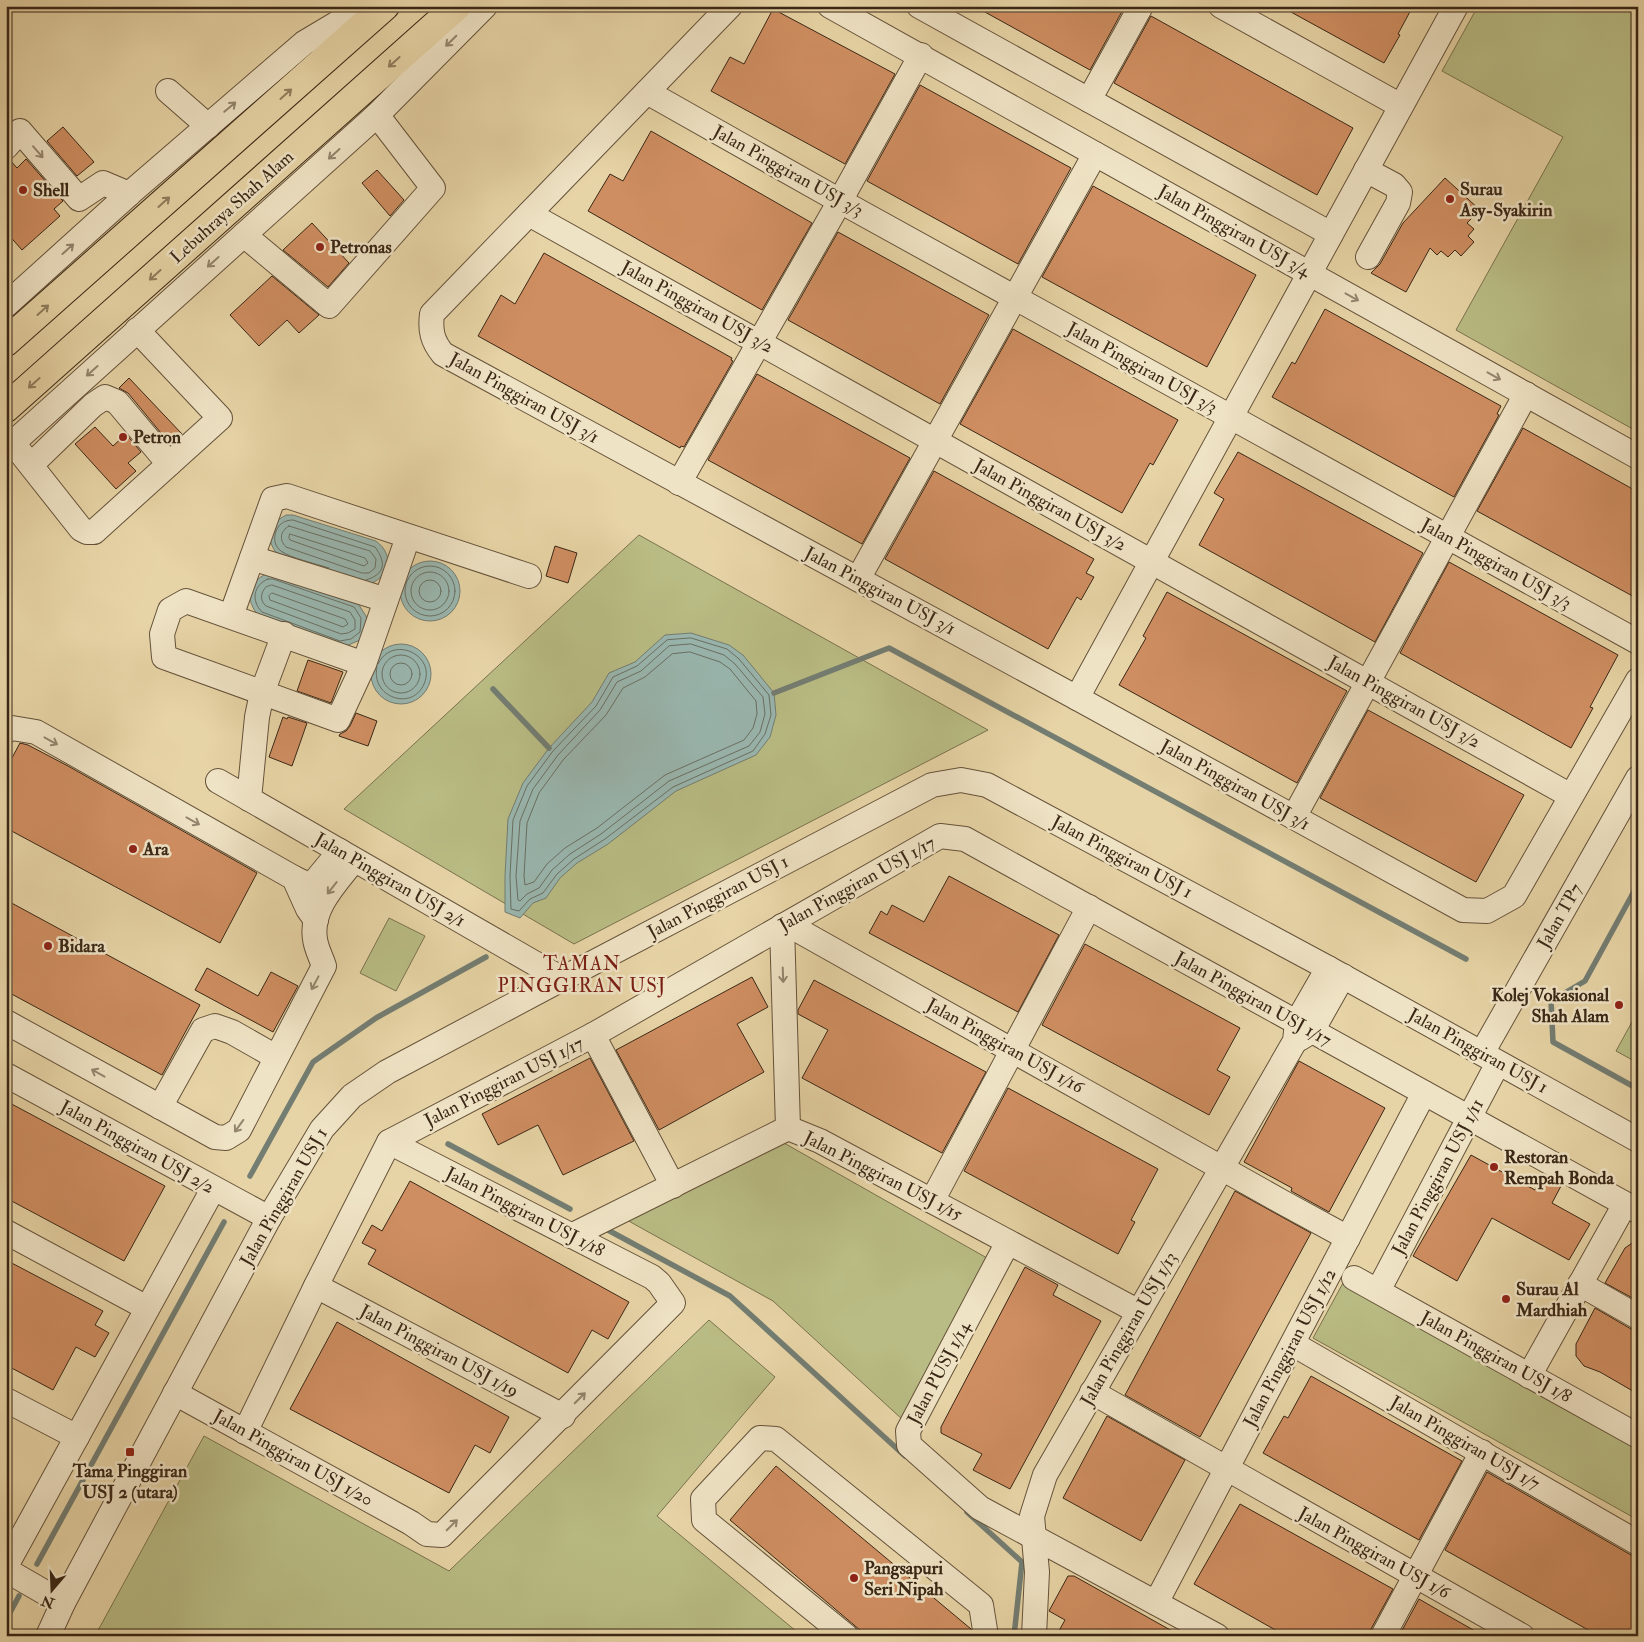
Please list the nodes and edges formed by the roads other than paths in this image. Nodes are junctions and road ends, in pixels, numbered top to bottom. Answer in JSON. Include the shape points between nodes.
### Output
{"nodes":[{"id":1,"x":366,"y":6,"type":"edge"},
{"id":2,"x":385,"y":6,"type":"edge"},
{"id":3,"x":457,"y":6,"type":"edge"},
{"id":4,"x":485,"y":6,"type":"edge"},
{"id":5,"x":730,"y":6,"type":"edge"},
{"id":6,"x":830,"y":6,"type":"edge"},
{"id":7,"x":919,"y":6,"type":"edge"},
{"id":8,"x":1141,"y":6,"type":"edge"},
{"id":9,"x":1221,"y":6,"type":"edge"},
{"id":10,"x":1456,"y":6,"type":"edge"},
{"id":11,"x":921,"y":55,"type":"junction"},
{"id":12,"x":168,"y":91,"type":"dead end"},
{"id":13,"x":647,"y":92,"type":"junction"},
{"id":14,"x":1089,"y":100,"type":"junction"},
{"id":15,"x":1401,"y":106,"type":"junction"},
{"id":16,"x":377,"y":116,"type":"junction"},
{"id":17,"x":208,"y":126,"type":"junction"},
{"id":18,"x":6,"y":147,"type":"edge"},
{"id":19,"x":1095,"y":154,"type":"junction"},
{"id":20,"x":1366,"y":170,"type":"junction"},
{"id":21,"x":129,"y":194,"type":"junction"},
{"id":22,"x":840,"y":201,"type":"junction"},
{"id":23,"x":529,"y":214,"type":"junction"},
{"id":24,"x":1331,"y":234,"type":"junction"},
{"id":25,"x":244,"y":235,"type":"junction"},
{"id":26,"x":1368,"y":257,"type":"dead end"},
{"id":27,"x":1310,"y":273,"type":"junction"},
{"id":28,"x":1015,"y":297,"type":"junction"},
{"id":29,"x":6,"y":305,"type":"edge"},
{"id":30,"x":137,"y":330,"type":"junction"},
{"id":31,"x":6,"y":342,"type":"edge"},
{"id":32,"x":759,"y":342,"type":"junction"},
{"id":33,"x":1526,"y":394,"type":"junction"},
{"id":34,"x":6,"y":408,"type":"edge"},
{"id":35,"x":1231,"y":417,"type":"junction"},
{"id":36,"x":935,"y":440,"type":"junction"},
{"id":37,"x":10,"y":446,"type":"edge"},
{"id":38,"x":1638,"y":457,"type":"edge"},
{"id":39,"x":169,"y":464,"type":"junction"},
{"id":40,"x":32,"y":465,"type":"junction"},
{"id":41,"x":679,"y":483,"type":"junction"},
{"id":42,"x":408,"y":537,"type":"junction"},
{"id":43,"x":1446,"y":537,"type":"junction"},
{"id":44,"x":252,"y":558,"type":"junction"},
{"id":45,"x":1152,"y":561,"type":"junction"},
{"id":46,"x":529,"y":576,"type":"dead end"},
{"id":47,"x":858,"y":579,"type":"junction"},
{"id":48,"x":386,"y":600,"type":"junction"},
{"id":49,"x":231,"y":616,"type":"junction"},
{"id":50,"x":284,"y":634,"type":"junction"},
{"id":51,"x":1638,"y":642,"type":"edge"},
{"id":52,"x":364,"y":664,"type":"junction"},
{"id":53,"x":1638,"y":680,"type":"edge"},
{"id":54,"x":1367,"y":682,"type":"junction"},
{"id":55,"x":262,"y":693,"type":"junction"},
{"id":56,"x":1077,"y":698,"type":"junction"},
{"id":57,"x":6,"y":731,"type":"edge"},
{"id":58,"x":1638,"y":778,"type":"edge"},
{"id":59,"x":218,"y":781,"type":"dead end"},
{"id":60,"x":1571,"y":796,"type":"junction"},
{"id":61,"x":249,"y":799,"type":"junction"},
{"id":62,"x":1294,"y":817,"type":"junction"},
{"id":63,"x":347,"y":856,"type":"junction"},
{"id":64,"x":294,"y":878,"type":"junction"},
{"id":65,"x":1089,"y":907,"type":"junction"},
{"id":66,"x":316,"y":920,"type":"junction"},
{"id":67,"x":785,"y":925,"type":"junction"},
{"id":68,"x":1336,"y":972,"type":"junction"},
{"id":69,"x":562,"y":979,"type":"junction"},
{"id":70,"x":6,"y":1022,"type":"edge"},
{"id":71,"x":1301,"y":1032,"type":"junction"},
{"id":72,"x":594,"y":1035,"type":"junction"},
{"id":73,"x":1013,"y":1050,"type":"junction"},
{"id":74,"x":276,"y":1057,"type":"junction"},
{"id":75,"x":1490,"y":1058,"type":"junction"},
{"id":76,"x":6,"y":1075,"type":"edge"},
{"id":77,"x":1424,"y":1093,"type":"junction"},
{"id":78,"x":160,"y":1107,"type":"junction"},
{"id":79,"x":1469,"y":1118,"type":"junction"},
{"id":80,"x":788,"y":1128,"type":"junction"},
{"id":81,"x":1638,"y":1140,"type":"edge"},
{"id":82,"x":389,"y":1142,"type":"junction"},
{"id":83,"x":1222,"y":1169,"type":"junction"},
{"id":84,"x":673,"y":1186,"type":"junction"},
{"id":85,"x":213,"y":1189,"type":"junction"},
{"id":86,"x":932,"y":1201,"type":"junction"},
{"id":87,"x":1631,"y":1208,"type":"edge"},
{"id":88,"x":269,"y":1218,"type":"junction"},
{"id":89,"x":6,"y":1232,"type":"edge"},
{"id":90,"x":571,"y":1236,"type":"junction"},
{"id":91,"x":1348,"y":1238,"type":"junction"},
{"id":92,"x":1008,"y":1242,"type":"junction"},
{"id":93,"x":1354,"y":1278,"type":"dead end"},
{"id":94,"x":659,"y":1284,"type":"joint"},
{"id":95,"x":1580,"y":1284,"type":"junction"},
{"id":96,"x":316,"y":1286,"type":"junction"},
{"id":97,"x":1378,"y":1292,"type":"junction"},
{"id":98,"x":147,"y":1308,"type":"junction"},
{"id":99,"x":1138,"y":1312,"type":"junction"},
{"id":100,"x":1638,"y":1317,"type":"edge"},
{"id":101,"x":1293,"y":1344,"type":"junction"},
{"id":102,"x":1529,"y":1376,"type":"junction"},
{"id":103,"x":1092,"y":1392,"type":"junction"},
{"id":104,"x":175,"y":1393,"type":"junction"},
{"id":105,"x":6,"y":1400,"type":"edge"},
{"id":106,"x":563,"y":1416,"type":"junction"},
{"id":107,"x":245,"y":1432,"type":"junction"},
{"id":108,"x":1638,"y":1436,"type":"edge"},
{"id":109,"x":77,"y":1437,"type":"junction"},
{"id":110,"x":1482,"y":1452,"type":"junction"},
{"id":111,"x":1227,"y":1470,"type":"junction"},
{"id":112,"x":1035,"y":1538,"type":"junction"},
{"id":113,"x":1638,"y":1543,"type":"edge"},
{"id":114,"x":6,"y":1566,"type":"edge"},
{"id":115,"x":6,"y":1570,"type":"edge"},
{"id":116,"x":1416,"y":1576,"type":"junction"},
{"id":117,"x":63,"y":1603,"type":"junction"},
{"id":118,"x":1156,"y":1603,"type":"junction"},
{"id":119,"x":48,"y":1636,"type":"edge"},
{"id":120,"x":846,"y":1636,"type":"edge"},
{"id":121,"x":986,"y":1636,"type":"edge"},
{"id":122,"x":1034,"y":1636,"type":"edge"},
{"id":123,"x":1217,"y":1636,"type":"edge"},
{"id":124,"x":1384,"y":1636,"type":"edge"},
{"id":125,"x":1522,"y":1636,"type":"edge"}],
"edges":[{"from":17,"to":1,"type":"street","one_way":true,"via":[[304,43]]},
{"from":31,"to":2,"type":"highway","one_way":true},
{"from":3,"to":34,"type":"highway","name":"Lebuhraya Shah Alam","one_way":true},
{"from":4,"to":16,"type":"street","one_way":true},
{"from":5,"to":13,"type":"street","name":"Jalan Pinggiran USJ 3/1"},
{"from":6,"to":11,"type":"street","name":"Jalan Pinggiran USJ 3/4"},
{"from":7,"to":14,"type":"street"},
{"from":8,"to":14,"type":"street"},
{"from":9,"to":15,"type":"street"},
{"from":10,"to":15,"type":"street"},
{"from":11,"to":19,"type":"street","name":"Jalan Pinggiran USJ 3/4"},
{"from":11,"to":22,"type":"street"},
{"from":12,"to":17,"type":"street"},
{"from":13,"to":22,"type":"street","name":"Jalan Pinggiran USJ 3/3"},
{"from":13,"to":23,"type":"street","name":"Jalan Pinggiran USJ 3/1"},
{"from":14,"to":24,"type":"street"},
{"from":15,"to":20,"type":"street"},
{"from":16,"to":25,"type":"street","one_way":true},
{"from":16,"to":25,"type":"street","via":[[432,188],[329,306]]},
{"from":17,"to":21,"type":"street"},
{"from":18,"to":21,"type":"street","one_way":true,"via":[[20,131],[79,199],[103,183]]},
{"from":19,"to":27,"type":"street","name":"Jalan Pinggiran USJ 3/4"},
{"from":19,"to":28,"type":"street"},
{"from":20,"to":24,"type":"street"},
{"from":20,"to":26,"type":"street","via":[[1394,185],[1400,192],[1398,203]]},
{"from":29,"to":21,"type":"street","one_way":true},
{"from":22,"to":28,"type":"street","name":"Jalan Pinggiran USJ 3/3"},
{"from":22,"to":32,"type":"street"},
{"from":23,"to":32,"type":"street","name":"Jalan Pinggiran USJ 3/2"},
{"from":23,"to":41,"type":"street","name":"Jalan Pinggiran USJ 3/1","via":[[432,314],[431,334],[436,345],[443,354]]},
{"from":24,"to":27,"type":"street"},
{"from":25,"to":30,"type":"street","one_way":true},
{"from":27,"to":33,"type":"street","name":"Jalan Pinggiran USJ 3/4","one_way":true},
{"from":27,"to":35,"type":"street"},
{"from":28,"to":35,"type":"street","name":"Jalan Pinggiran USJ 3/3"},
{"from":28,"to":36,"type":"street"},
{"from":30,"to":37,"type":"street","one_way":true},
{"from":30,"to":39,"type":"street","via":[[220,418]]},
{"from":32,"to":36,"type":"street","name":"Jalan Pinggiran USJ 3/2"},
{"from":32,"to":41,"type":"street"},
{"from":33,"to":38,"type":"street","name":"Jalan Pinggiran USJ 3/4"},
{"from":33,"to":43,"type":"street"},
{"from":35,"to":43,"type":"street","name":"Jalan Pinggiran USJ 3/3"},
{"from":35,"to":45,"type":"street"},
{"from":36,"to":45,"type":"street","name":"Jalan Pinggiran USJ 3/2"},
{"from":36,"to":47,"type":"street"},
{"from":37,"to":40,"type":"street"},
{"from":39,"to":40,"type":"street","via":[[117,402],[105,397]]},
{"from":39,"to":40,"type":"street","via":[[94,532],[81,529]]},
{"from":41,"to":47,"type":"street","name":"Jalan Pinggiran USJ 3/1"},
{"from":42,"to":44,"type":"street","via":[[288,496],[273,498]]},
{"from":42,"to":46,"type":"street"},
{"from":42,"to":48,"type":"street"},
{"from":43,"to":51,"type":"street","name":"Jalan Pinggiran USJ 3/3"},
{"from":43,"to":54,"type":"street"},
{"from":44,"to":48,"type":"street"},
{"from":44,"to":49,"type":"street"},
{"from":45,"to":54,"type":"street","name":"Jalan Pinggiran USJ 3/2"},
{"from":45,"to":56,"type":"street"},
{"from":47,"to":56,"type":"street","name":"Jalan Pinggiran USJ 3/1"},
{"from":48,"to":52,"type":"street"},
{"from":49,"to":50,"type":"street"},
{"from":49,"to":55,"type":"street","via":[[186,600],[170,610],[162,634],[164,657]]},
{"from":50,"to":52,"type":"street"},
{"from":50,"to":55,"type":"street"},
{"from":52,"to":55,"type":"street","via":[[338,720]]},
{"from":53,"to":60,"type":"street","name":"Jalan Pinggiran USJ 3/1"},
{"from":54,"to":60,"type":"street","name":"Jalan Pinggiran USJ 3/2"},
{"from":54,"to":62,"type":"street"},
{"from":55,"to":61,"type":"street"},
{"from":56,"to":62,"type":"street","name":"Jalan Pinggiran USJ 3/1"},
{"from":57,"to":64,"type":"street","one_way":true,"via":[[12,728],[36,732]]},
{"from":58,"to":75,"type":"street","name":"Jalan TP7"},
{"from":59,"to":61,"type":"street","name":"Jalan Pinggiran USJ 2/1"},
{"from":60,"to":62,"type":"street","name":"Jalan Pinggiran USJ 3/1","via":[[1514,896],[1488,911],[1463,910]]},
{"from":61,"to":63,"type":"street","name":"Jalan Pinggiran USJ 2/1"},
{"from":63,"to":64,"type":"street","via":[[312,886]]},
{"from":63,"to":66,"type":"street","one_way":true,"via":[[321,903]]},
{"from":63,"to":69,"type":"street","name":"Jalan Pinggiran USJ 2/1"},
{"from":64,"to":66,"type":"street"},
{"from":65,"to":67,"type":"street","name":"Jalan Pinggiran USJ 1/17","via":[[965,839],[940,836]]},
{"from":65,"to":71,"type":"street","name":"Jalan Pinggiran USJ 1/17"},
{"from":65,"to":73,"type":"street"},
{"from":66,"to":74,"type":"street","one_way":true,"via":[[315,939],[324,966]]},
{"from":67,"to":72,"type":"street","name":"Jalan Pinggiran USJ 1/17"},
{"from":67,"to":73,"type":"street","name":"Jalan Pinggiran USJ 1/16"},
{"from":67,"to":80,"type":"street","one_way":true},
{"from":68,"to":69,"type":"street","name":"Jalan Pinggiran USJ 1","via":[[988,785],[961,780],[932,785]]},
{"from":68,"to":71,"type":"street","name":"Jalan Pinggiran USJ 1/13"},
{"from":68,"to":75,"type":"street","name":"Jalan Pinggiran USJ 1"},
{"from":69,"to":88,"type":"street","name":"Jalan Pinggiran USJ 1","via":[[388,1072],[352,1096],[322,1129]]},
{"from":78,"to":70,"type":"street","one_way":true},
{"from":71,"to":77,"type":"street","name":"Jalan Pinggiran USJ 1/17"},
{"from":71,"to":83,"type":"street","name":"Jalan Pinggiran USJ 1/13"},
{"from":72,"to":82,"type":"street","name":"Jalan Pinggiran USJ 1/17"},
{"from":72,"to":84,"type":"street"},
{"from":73,"to":83,"type":"street","name":"Jalan Pinggiran USJ 1/16"},
{"from":73,"to":86,"type":"street"},
{"from":74,"to":78,"type":"street","via":[[232,1032],[215,1026],[203,1030]]},
{"from":74,"to":78,"type":"street","one_way":true,"via":[[239,1130],[226,1138],[215,1137]]},
{"from":75,"to":79,"type":"street","name":"Jalan Pinggiran USJ 1/11"},
{"from":75,"to":81,"type":"street","name":"Jalan Pinggiran USJ 1"},
{"from":76,"to":85,"type":"street","name":"Jalan Pinggiran USJ 2/2"},
{"from":77,"to":79,"type":"street","name":"Jalan Pinggiran USJ 1/17"},
{"from":77,"to":91,"type":"street","name":"Jalan Pinggiran USJ 1/12"},
{"from":79,"to":87,"type":"street","name":"Jalan Pinggiran USJ 1/17"},
{"from":79,"to":97,"type":"street","name":"Jalan Pinggiran USJ 1/11"},
{"from":80,"to":84,"type":"street","name":"Jalan Pinggiran USJ 1/15"},
{"from":80,"to":86,"type":"street","name":"Jalan Pinggiran USJ 1/15","via":[[820,1141]]},
{"from":82,"to":90,"type":"street","name":"Jalan Pinggiran USJ 1/18"},
{"from":82,"to":96,"type":"street"},
{"from":83,"to":91,"type":"street","name":"Jalan Pinggiran USJ 1/16"},
{"from":83,"to":99,"type":"street","name":"Jalan Pinggiran USJ 1/13"},
{"from":84,"to":90,"type":"street","name":"Jalan Pinggiran USJ 1/15"},
{"from":85,"to":88,"type":"street","name":"Jalan Pinggiran USJ 2/2"},
{"from":85,"to":98,"type":"street"},
{"from":86,"to":92,"type":"street","name":"Jalan Pinggiran USJ 1/15"},
{"from":87,"to":95,"type":"street"},
{"from":88,"to":104,"type":"street","name":"Jalan Pinggiran USJ 1"},
{"from":89,"to":98,"type":"street"},
{"from":90,"to":94,"type":"street","name":"Jalan Pinggiran USJ 1/18","via":[[652,1277]]},
{"from":91,"to":101,"type":"street","name":"Jalan Pinggiran USJ 1/12"},
{"from":92,"to":99,"type":"street","name":"Jalan Pinggiran USJ 1/15"},
{"from":92,"to":112,"type":"street","name":"Jalan PUSJ 1/14","via":[[908,1432],[909,1445],[980,1508]]},
{"from":93,"to":97,"type":"street","name":"Jalan Pinggiran USJ 1/8"},
{"from":106,"to":94,"type":"street","name":"Jalan Pinggiran USJ 1/20","one_way":true,"via":[[673,1304]]},
{"from":95,"to":100,"type":"street"},
{"from":95,"to":102,"type":"street"},
{"from":96,"to":106,"type":"street","name":"Jalan Pinggiran USJ 1/19"},
{"from":96,"to":107,"type":"street"},
{"from":97,"to":102,"type":"street","name":"Jalan Pinggiran USJ 1/8"},
{"from":98,"to":109,"type":"street"},
{"from":99,"to":103,"type":"street","name":"Jalan Pinggiran USJ 1/13"},
{"from":101,"to":110,"type":"street","name":"Jalan Pinggiran USJ 1/7"},
{"from":101,"to":111,"type":"street","name":"Jalan Pinggiran USJ 1/12"},
{"from":102,"to":108,"type":"street","name":"Jalan Pinggiran USJ 1/8"},
{"from":103,"to":111,"type":"street","name":"Jalan Pinggiran USJ 1/6"},
{"from":103,"to":112,"type":"street","name":"Jalan Pinggiran USJ 1/13","via":[[1045,1475],[1032,1516]]},
{"from":104,"to":107,"type":"street","name":"Jalan Pinggiran USJ 1/20"},
{"from":104,"to":117,"type":"street","name":"Jalan Pinggiran USJ 1"},
{"from":105,"to":109,"type":"street"},
{"from":107,"to":106,"type":"street","name":"Jalan Pinggiran USJ 1/20","one_way":true,"via":[[428,1534],[442,1535]]},
{"from":109,"to":114,"type":"street"},
{"from":110,"to":113,"type":"street","name":"Jalan Pinggiran USJ 1/7"},
{"from":110,"to":116,"type":"street"},
{"from":111,"to":116,"type":"street","name":"Jalan Pinggiran USJ 1/6"},
{"from":111,"to":118,"type":"street","name":"Jalan Pinggiran USJ 1/12"},
{"from":112,"to":118,"type":"street","name":"Jalan PUSJ 1/14"},
{"from":112,"to":122,"type":"street","name":"Jalan Pinggiran USJ 1/13"},
{"from":115,"to":117,"type":"street"},
{"from":116,"to":124,"type":"street"},
{"from":116,"to":125,"type":"street","name":"Jalan Pinggiran USJ 1/6"},
{"from":117,"to":119,"type":"street","name":"Jalan Pinggiran USJ 1"},
{"from":118,"to":123,"type":"street","name":"Jalan PUSJ 1/14"},
{"from":120,"to":121,"type":"street","via":[[704,1520],[704,1499],[760,1438],[776,1439],[981,1605]]}]}
